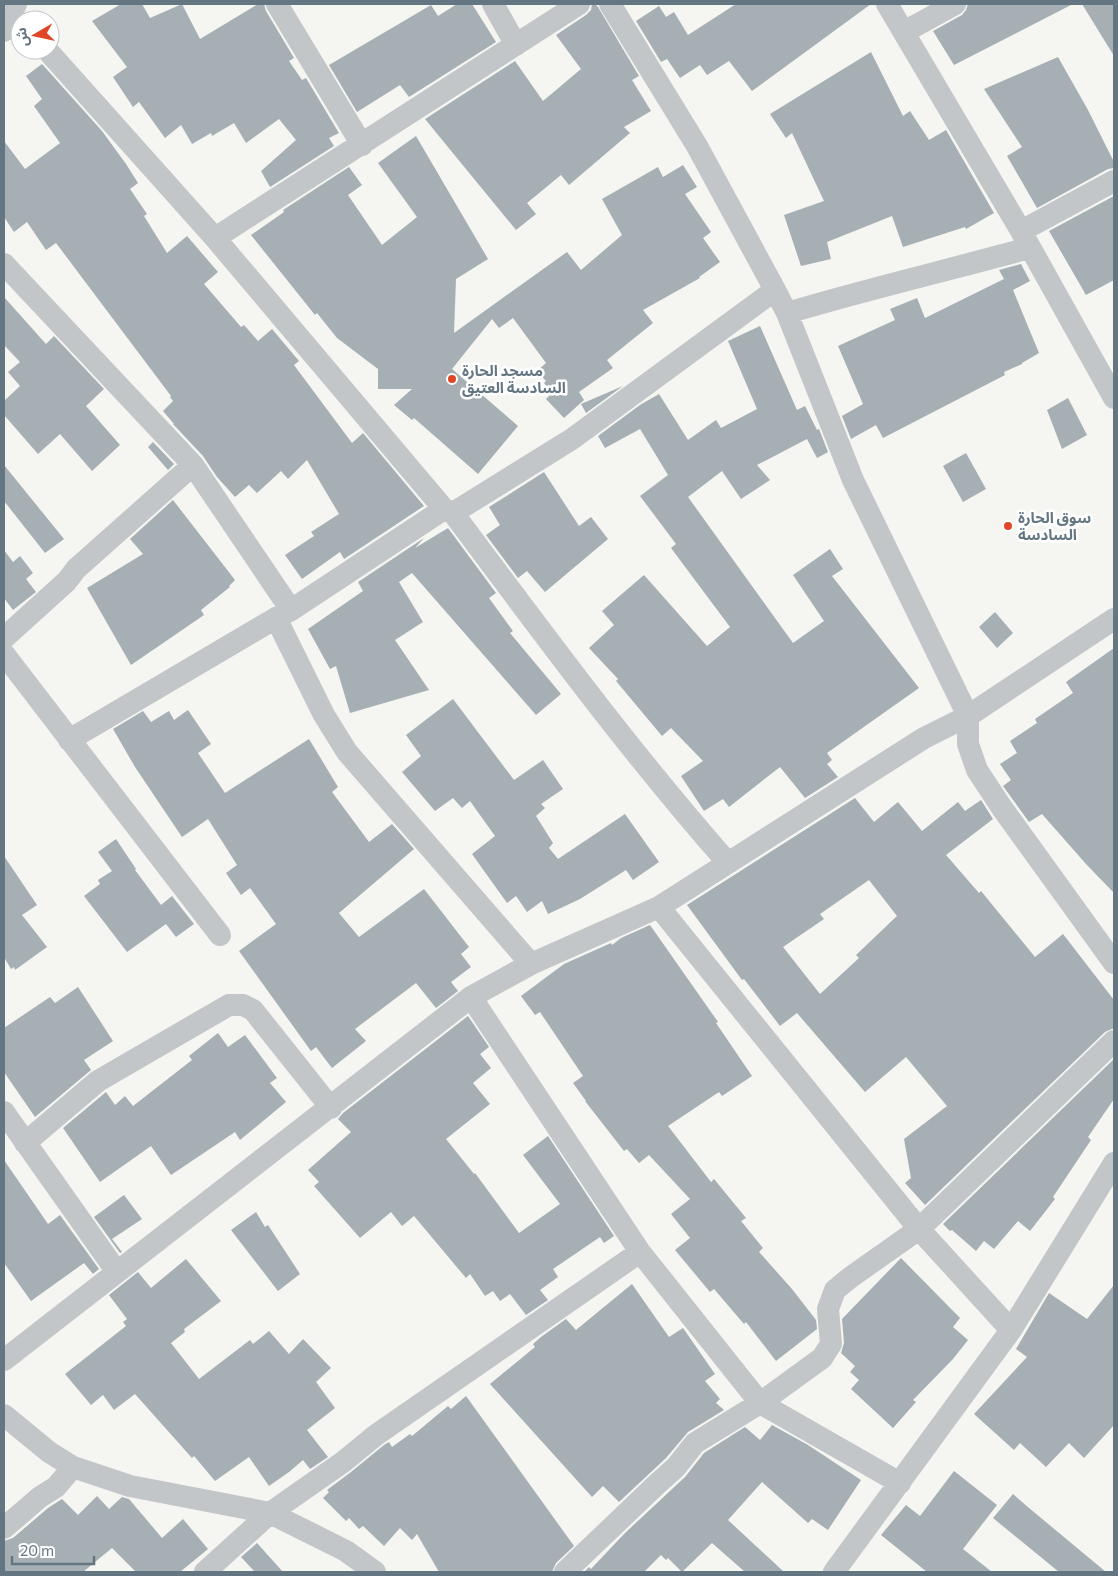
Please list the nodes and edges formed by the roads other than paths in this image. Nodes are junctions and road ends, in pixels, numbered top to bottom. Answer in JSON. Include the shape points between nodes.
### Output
{"nodes":[{"id":1,"x":277,"y":4,"type":"edge"},
{"id":2,"x":493,"y":4,"type":"edge"},
{"id":3,"x":579,"y":4,"type":"edge"},
{"id":4,"x":610,"y":4,"type":"edge"},
{"id":5,"x":887,"y":4,"type":"edge"},
{"id":6,"x":955,"y":4,"type":"edge"},
{"id":7,"x":904,"y":32,"type":"junction"},
{"id":8,"x":516,"y":45,"type":"junction"},
{"id":9,"x":56,"y":60,"type":"edge"},
{"id":10,"x":362,"y":145,"type":"junction"},
{"id":11,"x":1114,"y":181,"type":"edge"},
{"id":12,"x":215,"y":238,"type":"junction"},
{"id":13,"x":1025,"y":239,"type":"junction"},
{"id":14,"x":4,"y":264,"type":"edge"},
{"id":15,"x":775,"y":290,"type":"junction"},
{"id":16,"x":787,"y":314,"type":"junction"},
{"id":17,"x":1114,"y":398,"type":"edge"},
{"id":18,"x":193,"y":465,"type":"junction"},
{"id":19,"x":449,"y":511,"type":"junction"},
{"id":20,"x":284,"y":614,"type":"junction"},
{"id":21,"x":1114,"y":619,"type":"edge"},
{"id":22,"x":4,"y":638,"type":"edge"},
{"id":23,"x":4,"y":654,"type":"edge"},
{"id":24,"x":968,"y":716,"type":"junction"},
{"id":25,"x":69,"y":740,"type":"junction"},
{"id":26,"x":728,"y":863,"type":"junction"},
{"id":27,"x":659,"y":907,"type":"junction"},
{"id":28,"x":220,"y":935,"type":"dead end"},
{"id":29,"x":1114,"y":963,"type":"edge"},
{"id":30,"x":531,"y":964,"type":"junction"},
{"id":31,"x":471,"y":997,"type":"junction"},
{"id":32,"x":1114,"y":1041,"type":"edge"},
{"id":33,"x":331,"y":1108,"type":"junction"},
{"id":34,"x":4,"y":1112,"type":"edge"},
{"id":35,"x":25,"y":1143,"type":"junction"},
{"id":36,"x":1114,"y":1163,"type":"edge"},
{"id":37,"x":919,"y":1228,"type":"junction"},
{"id":38,"x":640,"y":1252,"type":"junction"},
{"id":39,"x":117,"y":1272,"type":"junction"},
{"id":40,"x":1011,"y":1330,"type":"junction"},
{"id":41,"x":4,"y":1360,"type":"edge"},
{"id":42,"x":760,"y":1403,"type":"junction"},
{"id":43,"x":4,"y":1415,"type":"edge"},
{"id":44,"x":73,"y":1466,"type":"junction"},
{"id":45,"x":900,"y":1483,"type":"junction"},
{"id":46,"x":270,"y":1513,"type":"junction"},
{"id":47,"x":4,"y":1528,"type":"edge"},
{"id":48,"x":205,"y":1572,"type":"edge"},
{"id":49,"x":375,"y":1572,"type":"edge"},
{"id":50,"x":565,"y":1572,"type":"edge"},
{"id":51,"x":834,"y":1572,"type":"edge"}],
"edges":[{"from":1,"to":10,"type":"street"},
{"from":2,"to":8,"type":"street"},
{"from":3,"to":8,"type":"street"},
{"from":4,"to":15,"type":"street","via":[[697,146]]},
{"from":5,"to":7,"type":"street"},
{"from":6,"to":7,"type":"street"},
{"from":7,"to":13,"type":"street"},
{"from":8,"to":10,"type":"street"},
{"from":9,"to":12,"type":"street"},
{"from":10,"to":12,"type":"street"},
{"from":11,"to":13,"type":"street"},
{"from":12,"to":19,"type":"street"},
{"from":13,"to":16,"type":"street","via":[[906,281],[852,293]]},
{"from":13,"to":17,"type":"street"},
{"from":14,"to":18,"type":"street"},
{"from":15,"to":16,"type":"street"},
{"from":15,"to":19,"type":"street","via":[[572,439]]},
{"from":16,"to":24,"type":"street","via":[[853,480]]},
{"from":18,"to":20,"type":"street"},
{"from":18,"to":22,"type":"street"},
{"from":19,"to":20,"type":"street"},
{"from":19,"to":26,"type":"street","via":[[668,793]]},
{"from":20,"to":25,"type":"street"},
{"from":20,"to":30,"type":"street","via":[[324,715],[347,752]]},
{"from":21,"to":24,"type":"street"},
{"from":23,"to":25,"type":"street"},
{"from":24,"to":26,"type":"street","via":[[924,738]]},
{"from":24,"to":29,"type":"street","via":[[968,744],[977,770]]},
{"from":25,"to":28,"type":"street"},
{"from":26,"to":27,"type":"street"},
{"from":27,"to":30,"type":"street"},
{"from":27,"to":37,"type":"street"},
{"from":30,"to":31,"type":"street"},
{"from":31,"to":33,"type":"street"},
{"from":31,"to":38,"type":"street"},
{"from":32,"to":37,"type":"street"},
{"from":33,"to":35,"type":"street","via":[[253,1010],[243,1005],[229,1005],[98,1081]]},
{"from":33,"to":39,"type":"street"},
{"from":34,"to":35,"type":"street"},
{"from":35,"to":39,"type":"street"},
{"from":36,"to":40,"type":"street"},
{"from":37,"to":40,"type":"street"},
{"from":37,"to":42,"type":"street","via":[[835,1290],[828,1309],[831,1344],[822,1358]]},
{"from":38,"to":42,"type":"street"},
{"from":38,"to":46,"type":"street","via":[[376,1435]]},
{"from":39,"to":41,"type":"street"},
{"from":40,"to":45,"type":"street"},
{"from":42,"to":45,"type":"street"},
{"from":42,"to":50,"type":"street","via":[[695,1443],[676,1467]]},
{"from":43,"to":44,"type":"street","via":[[48,1452]]},
{"from":44,"to":46,"type":"street","via":[[130,1486]]},
{"from":44,"to":47,"type":"street","via":[[56,1487]]},
{"from":45,"to":51,"type":"street"},
{"from":46,"to":48,"type":"street"},
{"from":46,"to":49,"type":"street","via":[[346,1551]]}]}
